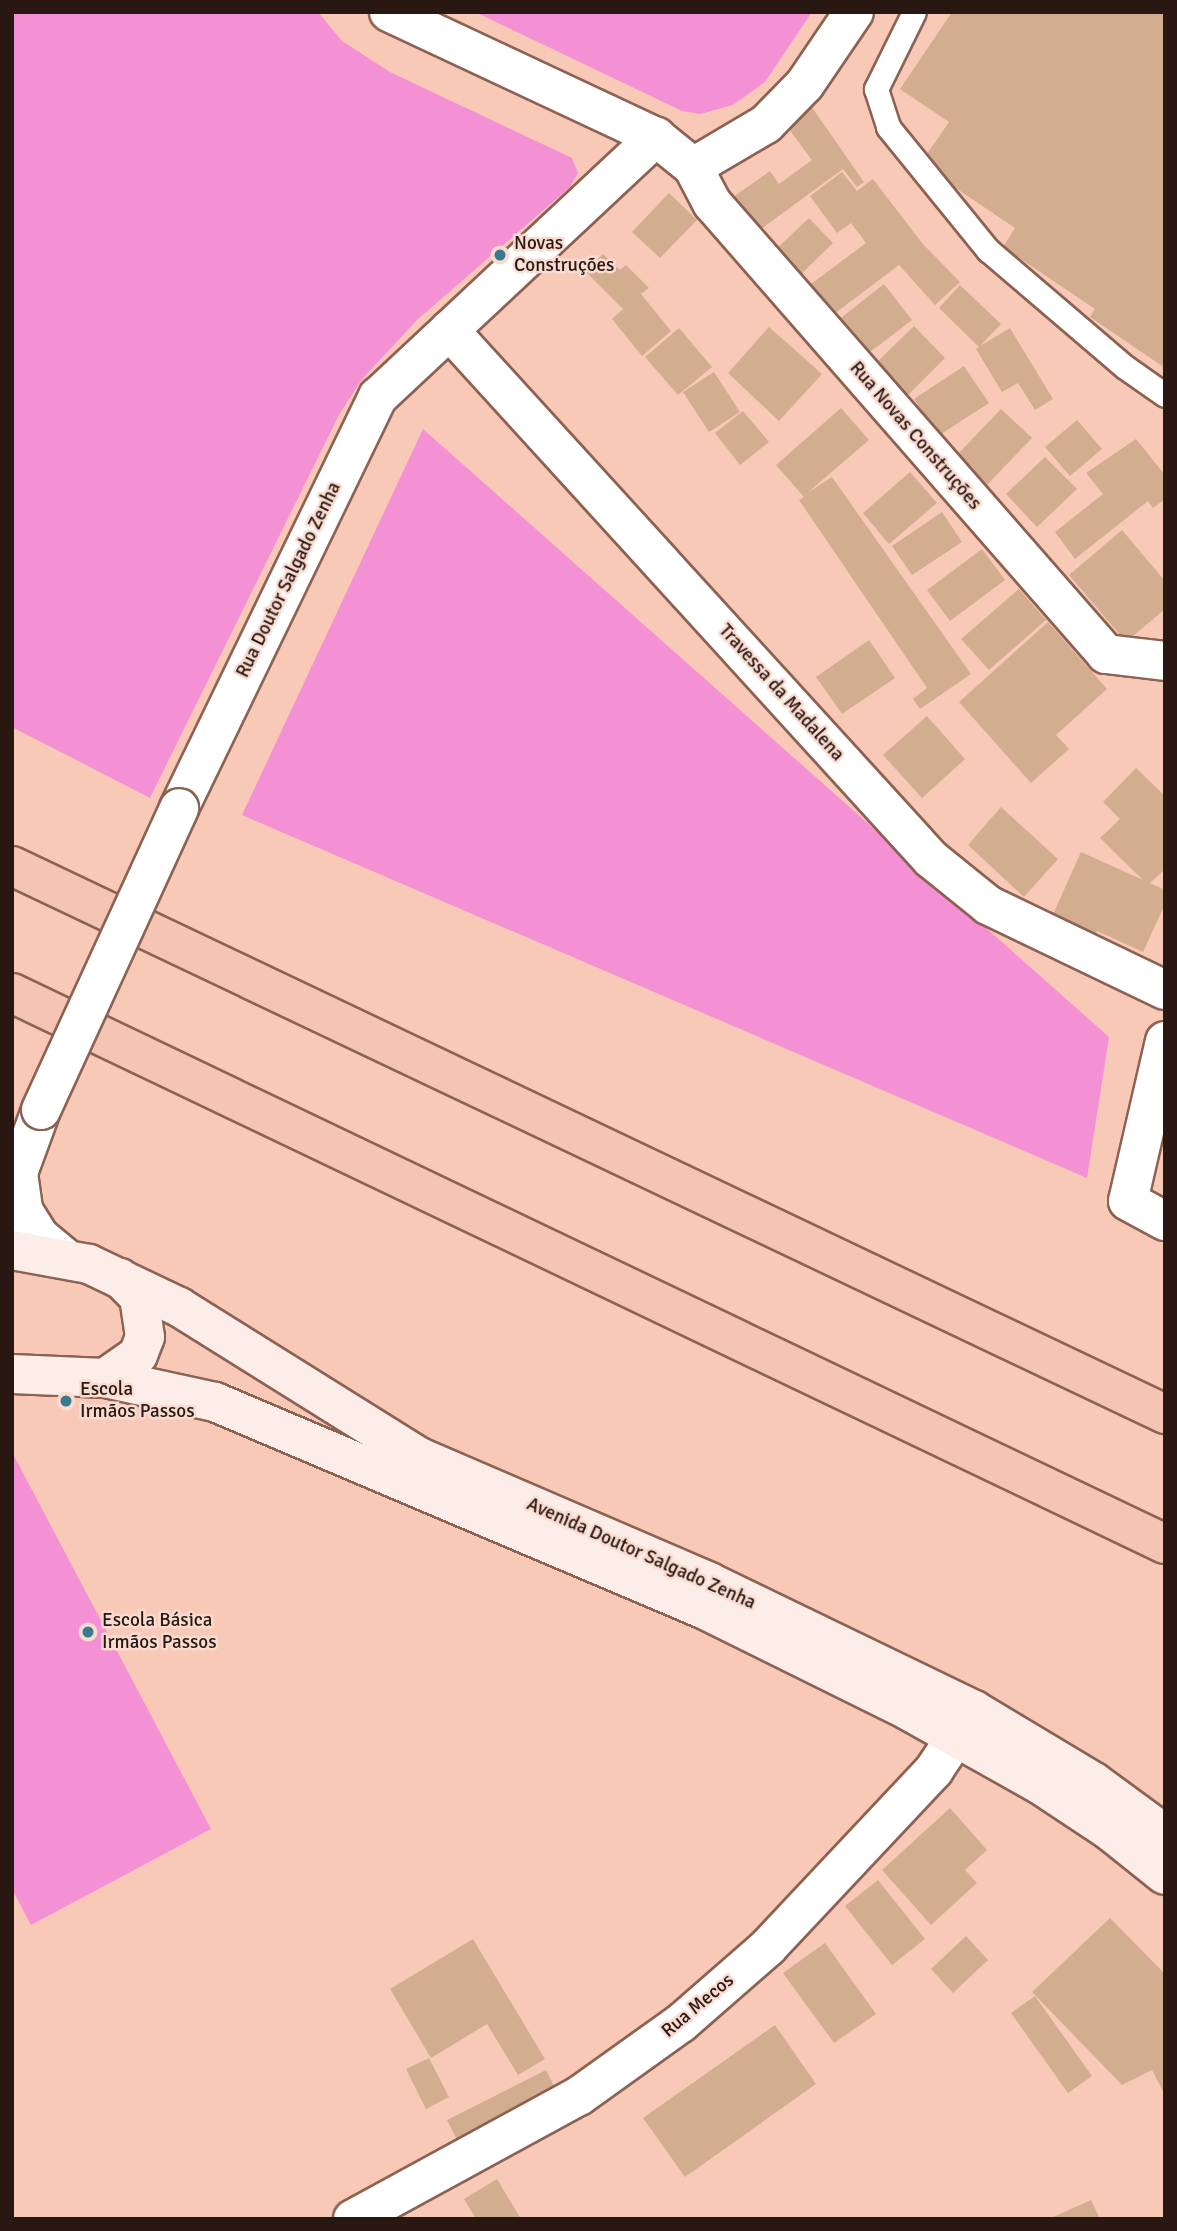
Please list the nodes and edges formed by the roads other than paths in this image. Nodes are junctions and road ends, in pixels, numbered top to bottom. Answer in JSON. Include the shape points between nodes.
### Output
{"nodes":[{"id":1,"x":389,"y":12,"type":"edge"},
{"id":2,"x":854,"y":12,"type":"edge"},
{"id":3,"x":914,"y":12,"type":"edge"},
{"id":4,"x":656,"y":137,"type":"junction"},
{"id":5,"x":693,"y":167,"type":"junction"},
{"id":6,"x":449,"y":330,"type":"junction"},
{"id":7,"x":1165,"y":395,"type":"edge"},
{"id":8,"x":1165,"y":661,"type":"edge"},
{"id":9,"x":12,"y":866,"type":"edge"},
{"id":10,"x":1165,"y":990,"type":"edge"},
{"id":11,"x":12,"y":993,"type":"edge"},
{"id":12,"x":1165,"y":1041,"type":"edge"},
{"id":13,"x":41,"y":1110,"type":"junction"},
{"id":14,"x":12,"y":1159,"type":"edge"},
{"id":15,"x":1165,"y":1221,"type":"edge"},
{"id":16,"x":12,"y":1250,"type":"edge"},
{"id":17,"x":63,"y":1256,"type":"junction"},
{"id":18,"x":117,"y":1276,"type":"junction"},
{"id":19,"x":12,"y":1374,"type":"edge"},
{"id":20,"x":105,"y":1378,"type":"junction"},
{"id":21,"x":1165,"y":1414,"type":"edge"},
{"id":22,"x":1165,"y":1544,"type":"edge"},
{"id":23,"x":964,"y":1723,"type":"junction"},
{"id":24,"x":1165,"y":1834,"type":"edge"},
{"id":25,"x":1165,"y":1875,"type":"edge"},
{"id":26,"x":352,"y":2219,"type":"edge"}],
"edges":[{"from":1,"to":4,"type":"street"},
{"from":2,"to":5,"type":"street","via":[[805,84],[766,124]]},
{"from":3,"to":7,"type":"lane","via":[[876,89],[888,127],[988,250],[1125,367]]},
{"from":4,"to":5,"type":"street"},
{"from":4,"to":6,"type":"street","name":"Rua Doutor Salgado Zenha"},
{"from":5,"to":8,"type":"street","name":"Rua Novas Construções","via":[[712,203],[1106,654]]},
{"from":6,"to":10,"type":"street","name":"Travessa da Madalena","via":[[931,859],[988,905]]},
{"from":6,"to":13,"type":"street","name":"Rua Doutor Salgado Zenha","bridge":true,"via":[[378,397],[179,808]]},
{"from":9,"to":21,"type":"highway"},
{"from":11,"to":22,"type":"highway"},
{"from":12,"to":15,"type":"street","via":[[1128,1201]]},
{"from":13,"to":14,"type":"street","name":"Rua Doutor Salgado Zenha"},
{"from":13,"to":17,"type":"street","name":"Rua Doutor Salgado Zenha","via":[[18,1173],[23,1210],[39,1236]]},
{"from":16,"to":17,"type":"main road","name":"Avenida Doutor Salgado Zenha"},
{"from":17,"to":18,"type":"main road","name":"Avenida Doutor Salgado Zenha"},
{"from":18,"to":20,"type":"main road","name":"Avenida Doutor Salgado Zenha","via":[[139,1297],[145,1337],[138,1355]]},
{"from":18,"to":23,"type":"main road","name":"Avenida Doutor Salgado Zenha","via":[[178,1307],[417,1456],[709,1582]]},
{"from":19,"to":20,"type":"main road","name":"Avenida Doutor Salgado Zenha"},
{"from":20,"to":23,"type":"main road","name":"Avenida Doutor Salgado Zenha","via":[[215,1402],[308,1439]]},
{"from":23,"to":24,"type":"main road","name":"Avenida Doutor Salgado Zenha","via":[[1094,1782]]},
{"from":23,"to":25,"type":"main road","name":"Avenida Doutor Salgado Zenha"},
{"from":23,"to":26,"type":"street","name":"Rua Mecos","via":[[934,1770],[768,1947],[681,2023],[579,2096]]}]}
